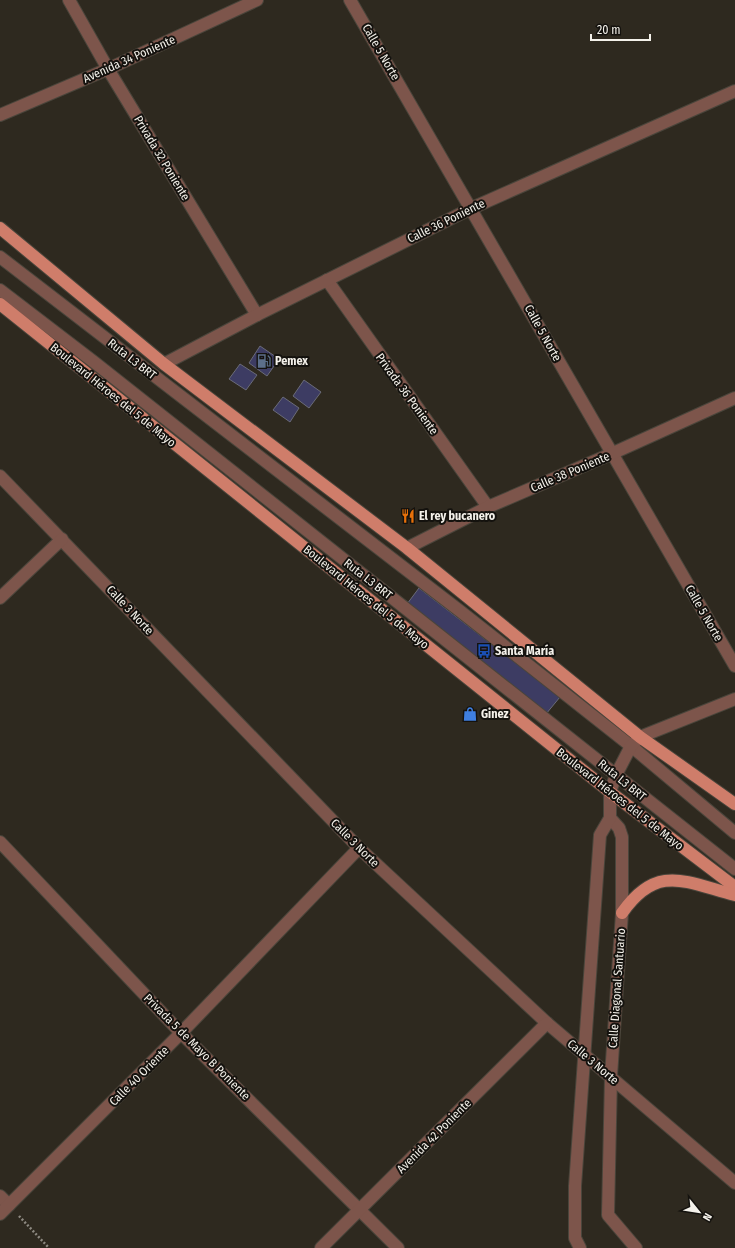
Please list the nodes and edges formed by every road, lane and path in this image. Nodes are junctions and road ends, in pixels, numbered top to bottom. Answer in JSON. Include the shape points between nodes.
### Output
{"nodes":[{"id":1,"x":69,"y":0,"type":"edge"},
{"id":2,"x":257,"y":0,"type":"edge"},
{"id":3,"x":350,"y":0,"type":"edge"},
{"id":4,"x":108,"y":70,"type":"junction"},
{"id":5,"x":735,"y":91,"type":"edge"},
{"id":6,"x":0,"y":115,"type":"edge"},
{"id":7,"x":472,"y":208,"type":"junction"},
{"id":8,"x":0,"y":228,"type":"edge"},
{"id":9,"x":0,"y":257,"type":"edge"},
{"id":10,"x":327,"y":280,"type":"junction"},
{"id":11,"x":0,"y":290,"type":"edge"},
{"id":12,"x":0,"y":304,"type":"edge"},
{"id":13,"x":256,"y":315,"type":"junction"},
{"id":14,"x":164,"y":364,"type":"junction"},
{"id":15,"x":735,"y":398,"type":"edge"},
{"id":16,"x":611,"y":454,"type":"junction"},
{"id":17,"x":0,"y":476,"type":"edge"},
{"id":18,"x":488,"y":507,"type":"junction"},
{"id":19,"x":62,"y":539,"type":"junction"},
{"id":20,"x":407,"y":548,"type":"junction"},
{"id":21,"x":0,"y":598,"type":"edge"},
{"id":22,"x":735,"y":666,"type":"edge"},
{"id":23,"x":735,"y":699,"type":"edge"},
{"id":24,"x":636,"y":742,"type":"junction"},
{"id":25,"x":616,"y":775,"type":"junction"},
{"id":26,"x":610,"y":792,"type":"junction"},
{"id":27,"x":735,"y":804,"type":"edge"},
{"id":28,"x":610,"y":818,"type":"junction"},
{"id":29,"x":735,"y":833,"type":"edge"},
{"id":30,"x":0,"y":842,"type":"edge"},
{"id":31,"x":359,"y":848,"type":"junction"},
{"id":32,"x":735,"y":868,"type":"edge"},
{"id":33,"x":735,"y":888,"type":"edge"},
{"id":34,"x":735,"y":895,"type":"edge"},
{"id":35,"x":622,"y":913,"type":"junction"},
{"id":36,"x":547,"y":1023,"type":"junction"},
{"id":37,"x":181,"y":1033,"type":"junction"},
{"id":38,"x":584,"y":1054,"type":"junction"},
{"id":39,"x":611,"y":1076,"type":"junction"},
{"id":40,"x":735,"y":1183,"type":"edge"},
{"id":41,"x":0,"y":1196,"type":"edge"},
{"id":42,"x":9,"y":1205,"type":"junction"},
{"id":43,"x":360,"y":1210,"type":"junction"},
{"id":44,"x":0,"y":1214,"type":"edge"},
{"id":45,"x":49,"y":1248,"type":"edge"},
{"id":46,"x":321,"y":1248,"type":"edge"},
{"id":47,"x":398,"y":1248,"type":"edge"},
{"id":48,"x":580,"y":1248,"type":"edge"},
{"id":49,"x":636,"y":1248,"type":"edge"}],
"edges":[{"from":1,"to":4,"type":"street","name":"Privada 32 Poniente"},
{"from":2,"to":4,"type":"street","name":"Avenida 34 Poniente"},
{"from":3,"to":7,"type":"street","name":"Calle 5 Norte"},
{"from":4,"to":6,"type":"street","name":"Avenida 34 Poniente"},
{"from":4,"to":13,"type":"street","name":"Privada 32 Poniente"},
{"from":5,"to":7,"type":"street","name":"Calle 36 Poniente"},
{"from":7,"to":10,"type":"street","name":"Calle 36 Poniente"},
{"from":7,"to":16,"type":"street","name":"Calle 5 Norte"},
{"from":8,"to":14,"type":"main road"},
{"from":9,"to":24,"type":"street","name":"Ruta L3 BRT","via":[[460,611]]},
{"from":10,"to":13,"type":"street","name":"Calle 36 Poniente"},
{"from":10,"to":18,"type":"street","name":"Privada 36 Poniente"},
{"from":11,"to":25,"type":"street","name":"Ruta L3 BRT"},
{"from":12,"to":26,"type":"main road","name":"Boulevard Héroes del 5 de Mayo"},
{"from":13,"to":14,"type":"street","name":"Calle 36 Poniente"},
{"from":14,"to":20,"type":"main road"},
{"from":15,"to":16,"type":"street","name":"Calle 38 Poniente"},
{"from":16,"to":18,"type":"street","name":"Calle 38 Poniente"},
{"from":16,"to":22,"type":"street","name":"Calle 5 Norte"},
{"from":17,"to":19,"type":"street","name":"Calle 3 Norte"},
{"from":18,"to":20,"type":"street","name":"Calle 38 Poniente"},
{"from":19,"to":21,"type":"street"},
{"from":19,"to":31,"type":"street","name":"Calle 3 Norte"},
{"from":20,"to":24,"type":"main road"},
{"from":23,"to":24,"type":"street"},
{"from":24,"to":25,"type":"street"},
{"from":24,"to":27,"type":"main road"},
{"from":24,"to":29,"type":"street","name":"Ruta L3 BRT"},
{"from":25,"to":26,"type":"street"},
{"from":25,"to":32,"type":"street","name":"Ruta L3 BRT"},
{"from":26,"to":28,"type":"street"},
{"from":26,"to":33,"type":"main road","name":"Boulevard Héroes del 5 de Mayo"},
{"from":28,"to":35,"type":"street","name":"Calle Diagonal Santuario","via":[[622,837]]},
{"from":28,"to":38,"type":"street","via":[[600,835]]},
{"from":30,"to":37,"type":"street","name":"Privada 5 de Mayo B Poniente"},
{"from":31,"to":36,"type":"street","name":"Calle 3 Norte"},
{"from":31,"to":37,"type":"street","name":"Calle 40 Oriente"},
{"from":34,"to":35,"type":"main road","via":[[665,880],[642,889]]},
{"from":35,"to":39,"type":"street","name":"Calle Diagonal Santuario"},
{"from":36,"to":38,"type":"street","name":"Calle 3 Norte"},
{"from":36,"to":43,"type":"street","name":"Avenida 42 Poniente"},
{"from":37,"to":42,"type":"street","name":"Calle 40 Oriente"},
{"from":37,"to":43,"type":"street","name":"Privada 5 de Mayo B Poniente"},
{"from":38,"to":39,"type":"street","name":"Calle 3 Norte"},
{"from":38,"to":48,"type":"street","via":[[575,1186],[575,1238]]},
{"from":39,"to":40,"type":"street","name":"Calle 3 Norte"},
{"from":39,"to":49,"type":"street","name":"Calle Diagonal Santuario","via":[[608,1216]]},
{"from":41,"to":42,"type":"street"},
{"from":42,"to":44,"type":"street","name":"Calle 40 Oriente"},
{"from":42,"to":45,"type":"path"},
{"from":43,"to":46,"type":"street","name":"Avenida 42 Poniente"},
{"from":43,"to":47,"type":"street","name":"Privada 5 de Mayo B Poniente"}]}
